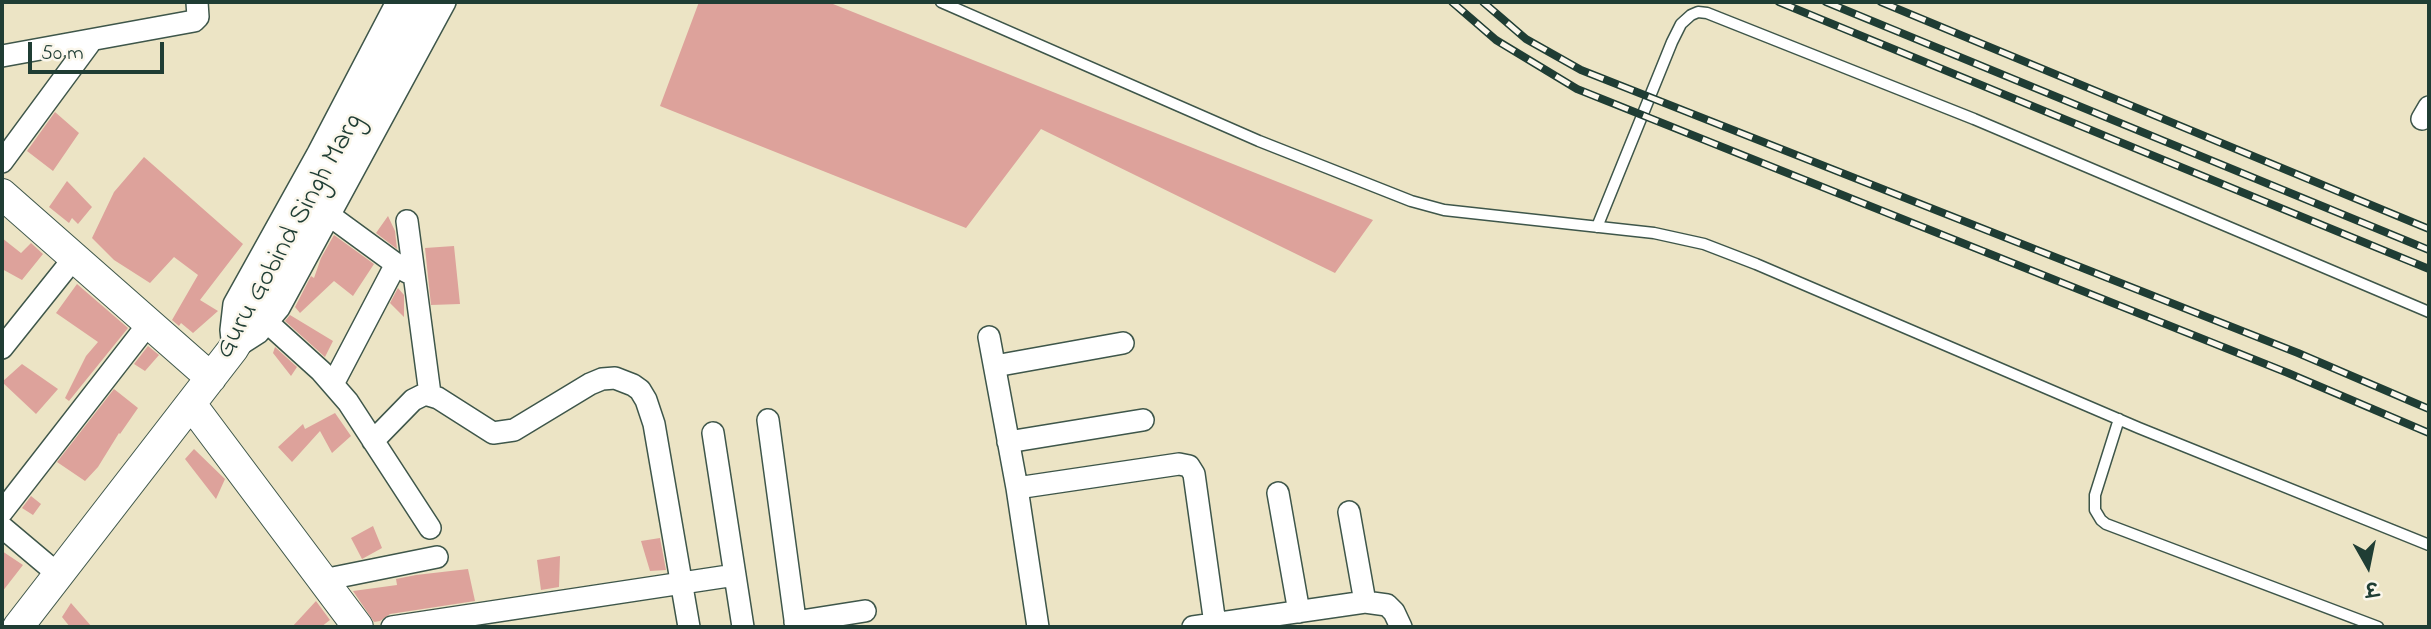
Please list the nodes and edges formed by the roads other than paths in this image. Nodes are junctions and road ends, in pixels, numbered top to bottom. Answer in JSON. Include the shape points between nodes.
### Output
{"nodes":[{"id":1,"x":197,"y":2,"type":"edge"},
{"id":2,"x":397,"y":2,"type":"edge"},
{"id":3,"x":419,"y":2,"type":"edge"},
{"id":4,"x":445,"y":2,"type":"edge"},
{"id":5,"x":941,"y":2,"type":"edge"},
{"id":6,"x":92,"y":40,"type":"junction"},
{"id":7,"x":2,"y":56,"type":"edge"},
{"id":8,"x":2,"y":162,"type":"edge"},
{"id":9,"x":2,"y":194,"type":"edge"},
{"id":10,"x":329,"y":215,"type":"junction"},
{"id":11,"x":407,"y":221,"type":"dead end"},
{"id":12,"x":1597,"y":227,"type":"junction"},
{"id":13,"x":74,"y":258,"type":"junction"},
{"id":14,"x":396,"y":264,"type":"junction"},
{"id":15,"x":414,"y":278,"type":"junction"},
{"id":16,"x":2429,"y":312,"type":"edge"},
{"id":17,"x":261,"y":318,"type":"junction"},
{"id":18,"x":149,"y":323,"type":"junction"},
{"id":19,"x":989,"y":337,"type":"dead end"},
{"id":20,"x":1123,"y":343,"type":"dead end"},
{"id":21,"x":2,"y":348,"type":"edge"},
{"id":22,"x":233,"y":349,"type":"junction"},
{"id":23,"x":995,"y":366,"type":"junction"},
{"id":24,"x":211,"y":378,"type":"junction"},
{"id":25,"x":333,"y":384,"type":"junction"},
{"id":26,"x":430,"y":394,"type":"junction"},
{"id":27,"x":191,"y":404,"type":"junction"},
{"id":28,"x":2119,"y":419,"type":"junction"},
{"id":29,"x":768,"y":420,"type":"dead end"},
{"id":30,"x":1143,"y":420,"type":"dead end"},
{"id":31,"x":713,"y":433,"type":"dead end"},
{"id":32,"x":373,"y":441,"type":"junction"},
{"id":33,"x":1008,"y":442,"type":"junction"},
{"id":34,"x":1017,"y":488,"type":"junction"},
{"id":35,"x":1278,"y":493,"type":"dead end"},
{"id":36,"x":2,"y":512,"type":"edge"},
{"id":37,"x":1349,"y":512,"type":"dead end"},
{"id":38,"x":2,"y":527,"type":"edge"},
{"id":39,"x":429,"y":528,"type":"dead end"},
{"id":40,"x":2429,"y":545,"type":"edge"},
{"id":41,"x":437,"y":557,"type":"dead end"},
{"id":42,"x":59,"y":575,"type":"junction"},
{"id":43,"x":735,"y":575,"type":"junction"},
{"id":44,"x":323,"y":580,"type":"junction"},
{"id":45,"x":681,"y":583,"type":"junction"},
{"id":46,"x":1365,"y":602,"type":"junction"},
{"id":47,"x":865,"y":611,"type":"dead end"},
{"id":48,"x":1300,"y":612,"type":"junction"},
{"id":49,"x":349,"y":624,"type":"edge"},
{"id":50,"x":1215,"y":624,"type":"junction"},
{"id":51,"x":796,"y":625,"type":"edge"},
{"id":52,"x":18,"y":627,"type":"edge"},
{"id":53,"x":392,"y":627,"type":"edge"},
{"id":54,"x":689,"y":627,"type":"edge"},
{"id":55,"x":743,"y":627,"type":"edge"},
{"id":56,"x":1038,"y":627,"type":"edge"},
{"id":57,"x":1193,"y":627,"type":"edge"},
{"id":58,"x":1401,"y":627,"type":"edge"},
{"id":59,"x":2378,"y":627,"type":"edge"}],
"edges":[{"from":1,"to":6,"type":"street","via":[[194,21]]},
{"from":2,"to":22,"type":"street","via":[[234,304]]},
{"from":3,"to":17,"type":"street","name":"Guru Gobind Singh Marg"},
{"from":4,"to":10,"type":"street"},
{"from":5,"to":12,"type":"lane","via":[[1259,141],[1411,201],[1444,210]]},
{"from":6,"to":7,"type":"street"},
{"from":6,"to":8,"type":"street"},
{"from":9,"to":13,"type":"street"},
{"from":10,"to":14,"type":"street"},
{"from":10,"to":17,"type":"street","via":[[279,308]]},
{"from":11,"to":15,"type":"street"},
{"from":12,"to":16,"type":"lane","via":[[1672,42],[1681,24],[1698,12],[1974,119]]},
{"from":12,"to":28,"type":"lane","via":[[1704,244]]},
{"from":13,"to":18,"type":"street"},
{"from":13,"to":21,"type":"street"},
{"from":14,"to":15,"type":"street"},
{"from":14,"to":25,"type":"street"},
{"from":15,"to":26,"type":"street"},
{"from":17,"to":22,"type":"street","name":"Guru Gobind Singh Marg"},
{"from":17,"to":25,"type":"street"},
{"from":18,"to":24,"type":"street"},
{"from":18,"to":36,"type":"street"},
{"from":19,"to":23,"type":"street"},
{"from":20,"to":23,"type":"street"},
{"from":22,"to":24,"type":"street","name":"Guru Gobind Singh Marg"},
{"from":23,"to":33,"type":"street"},
{"from":24,"to":27,"type":"street","name":"Guru Gobind Singh Marg"},
{"from":25,"to":32,"type":"street"},
{"from":26,"to":32,"type":"street","via":[[413,400]]},
{"from":26,"to":45,"type":"street","via":[[493,433],[514,430],[602,379],[634,385],[646,400],[654,424]]},
{"from":27,"to":42,"type":"street","name":"Guru Gobind Singh Marg"},
{"from":27,"to":44,"type":"street"},
{"from":28,"to":40,"type":"lane"},
{"from":28,"to":59,"type":"lane","via":[[2095,495],[2095,510],[2106,524]]},
{"from":29,"to":51,"type":"street"},
{"from":30,"to":33,"type":"street"},
{"from":31,"to":43,"type":"street"},
{"from":32,"to":39,"type":"street"},
{"from":33,"to":34,"type":"street"},
{"from":34,"to":50,"type":"street","via":[[1189,466],[1194,474]]},
{"from":34,"to":56,"type":"street"},
{"from":35,"to":48,"type":"street"},
{"from":37,"to":46,"type":"street"},
{"from":38,"to":42,"type":"street"},
{"from":41,"to":44,"type":"street"},
{"from":42,"to":52,"type":"street","name":"Guru Gobind Singh Marg"},
{"from":43,"to":45,"type":"street"},
{"from":43,"to":55,"type":"street"},
{"from":44,"to":49,"type":"street"},
{"from":45,"to":53,"type":"street"},
{"from":45,"to":54,"type":"street"},
{"from":46,"to":48,"type":"street"},
{"from":46,"to":58,"type":"street","via":[[1387,606]]},
{"from":47,"to":51,"type":"street"},
{"from":48,"to":50,"type":"street"},
{"from":50,"to":57,"type":"street"}]}
